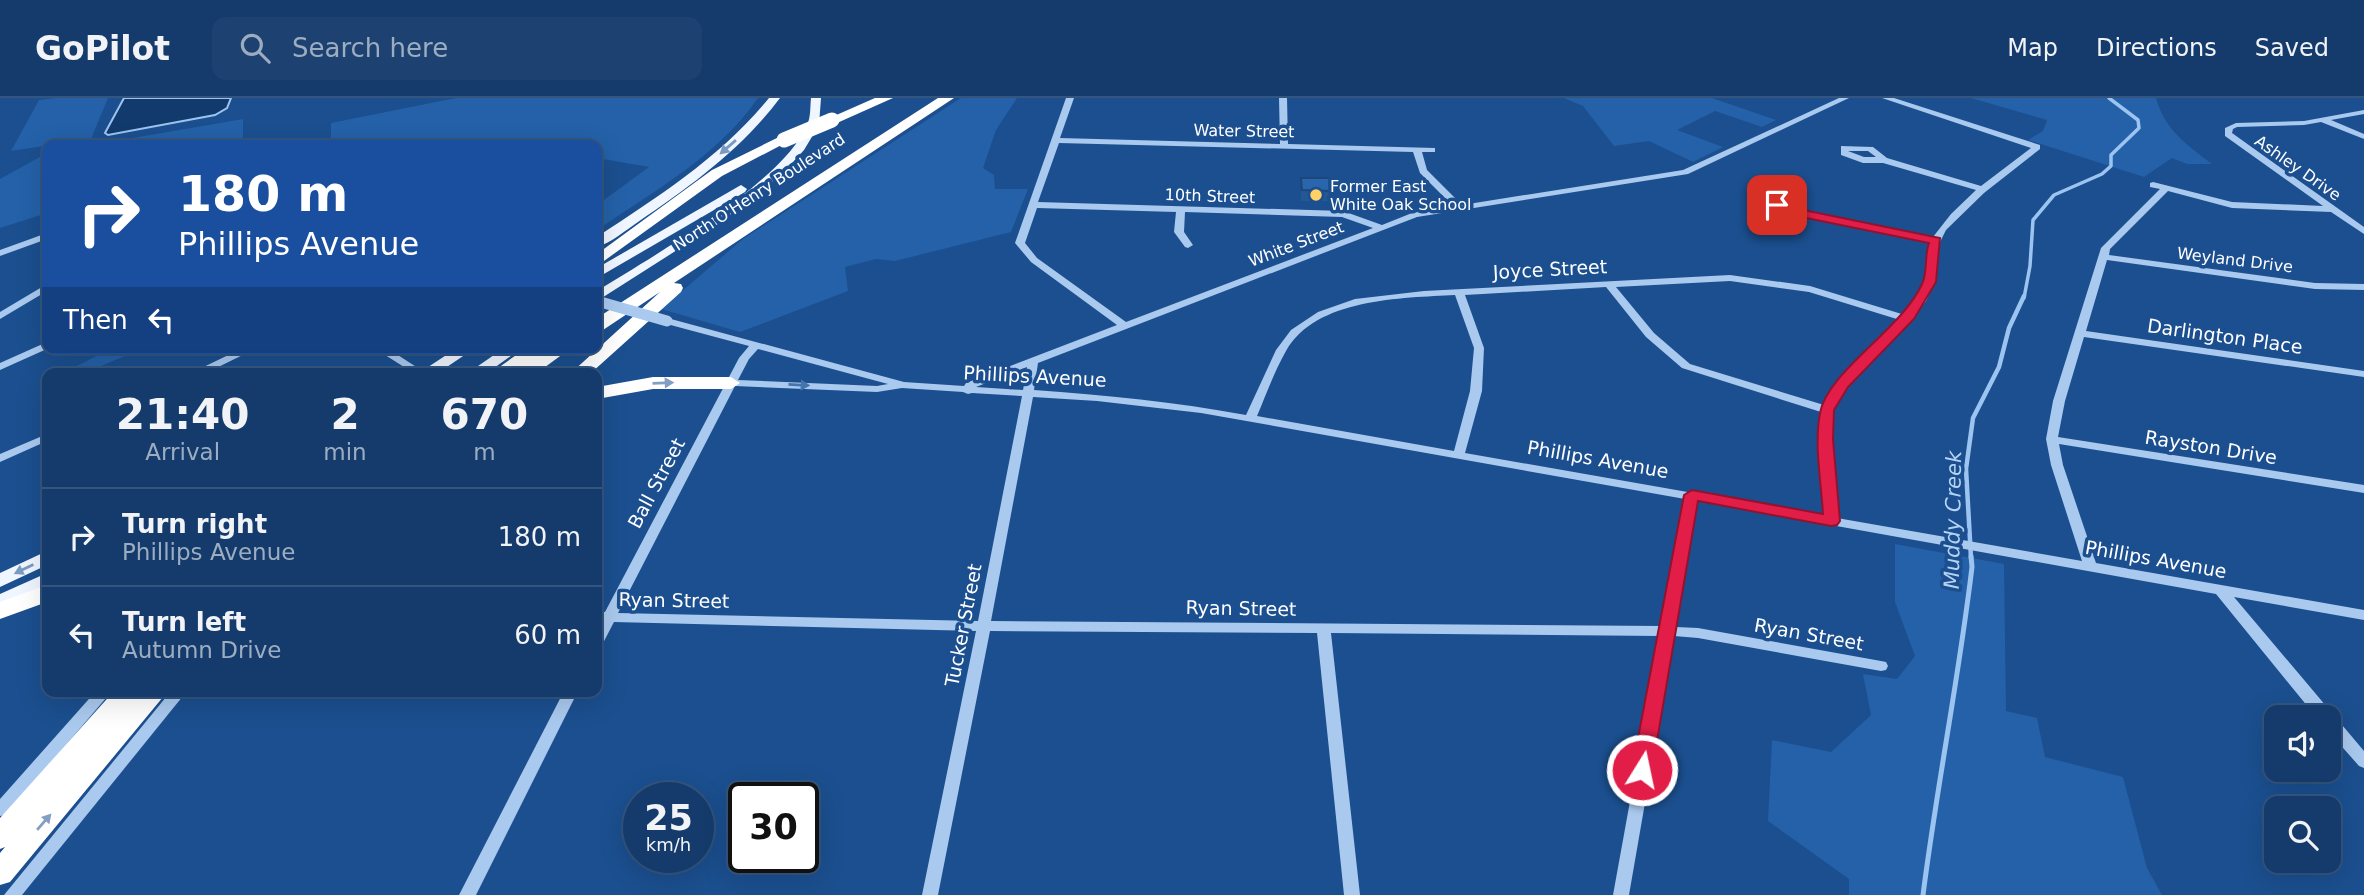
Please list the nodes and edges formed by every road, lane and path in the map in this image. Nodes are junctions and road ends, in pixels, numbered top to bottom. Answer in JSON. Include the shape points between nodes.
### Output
{"nodes":[{"id":1,"x":775,"y":98,"type":"edge"},
{"id":2,"x":816,"y":98,"type":"edge"},
{"id":3,"x":886,"y":98,"type":"edge"},
{"id":4,"x":925,"y":98,"type":"edge"},
{"id":5,"x":947,"y":98,"type":"edge"},
{"id":6,"x":1070,"y":98,"type":"edge"},
{"id":7,"x":1283,"y":98,"type":"edge"},
{"id":8,"x":1845,"y":98,"type":"edge"},
{"id":9,"x":1886,"y":98,"type":"edge"},
{"id":10,"x":2364,"y":112,"type":"edge"},
{"id":11,"x":2323,"y":120,"type":"junction"},
{"id":12,"x":2364,"y":137,"type":"edge"},
{"id":13,"x":1055,"y":140,"type":"junction"},
{"id":14,"x":1284,"y":146,"type":"junction"},
{"id":15,"x":1418,"y":149,"type":"junction"},
{"id":16,"x":1432,"y":150,"type":"dead end"},
{"id":17,"x":786,"y":160,"type":"junction"},
{"id":18,"x":1884,"y":160,"type":"dead end"},
{"id":19,"x":1984,"y":190,"type":"junction"},
{"id":20,"x":1033,"y":205,"type":"junction"},
{"id":21,"x":1459,"y":207,"type":"junction"},
{"id":22,"x":1181,"y":209,"type":"junction"},
{"id":23,"x":2333,"y":209,"type":"junction"},
{"id":24,"x":1786,"y":210,"type":"dead end"},
{"id":25,"x":631,"y":220,"type":"junction"},
{"id":26,"x":1383,"y":228,"type":"junction"},
{"id":27,"x":2364,"y":231,"type":"edge"},
{"id":28,"x":739,"y":234,"type":"junction"},
{"id":29,"x":42,"y":238,"type":"edge"},
{"id":30,"x":602,"y":240,"type":"edge"},
{"id":31,"x":1935,"y":240,"type":"junction"},
{"id":32,"x":1188,"y":245,"type":"dead end"},
{"id":33,"x":602,"y":246,"type":"edge"},
{"id":34,"x":0,"y":253,"type":"edge"},
{"id":35,"x":602,"y":257,"type":"edge"},
{"id":36,"x":2103,"y":257,"type":"junction"},
{"id":37,"x":602,"y":271,"type":"edge"},
{"id":38,"x":1609,"y":285,"type":"junction"},
{"id":39,"x":2364,"y":287,"type":"edge"},
{"id":40,"x":42,"y":290,"type":"edge"},
{"id":41,"x":1459,"y":293,"type":"junction"},
{"id":42,"x":602,"y":296,"type":"edge"},
{"id":43,"x":602,"y":301,"type":"edge"},
{"id":44,"x":602,"y":308,"type":"edge"},
{"id":45,"x":0,"y":316,"type":"edge"},
{"id":46,"x":1907,"y":319,"type":"junction"},
{"id":47,"x":602,"y":323,"type":"edge"},
{"id":48,"x":1126,"y":327,"type":"junction"},
{"id":49,"x":2080,"y":333,"type":"junction"},
{"id":50,"x":755,"y":346,"type":"junction"},
{"id":51,"x":42,"y":347,"type":"edge"},
{"id":52,"x":239,"y":354,"type":"edge"},
{"id":53,"x":389,"y":354,"type":"edge"},
{"id":54,"x":444,"y":354,"type":"edge"},
{"id":55,"x":456,"y":354,"type":"edge"},
{"id":56,"x":506,"y":354,"type":"edge"},
{"id":57,"x":530,"y":354,"type":"edge"},
{"id":58,"x":553,"y":354,"type":"edge"},
{"id":59,"x":602,"y":354,"type":"edge"},
{"id":60,"x":602,"y":354,"type":"edge"},
{"id":61,"x":1033,"y":363,"type":"junction"},
{"id":62,"x":0,"y":367,"type":"edge"},
{"id":63,"x":207,"y":368,"type":"edge"},
{"id":64,"x":412,"y":368,"type":"edge"},
{"id":65,"x":424,"y":368,"type":"edge"},
{"id":66,"x":426,"y":368,"type":"edge"},
{"id":67,"x":484,"y":368,"type":"edge"},
{"id":68,"x":508,"y":368,"type":"edge"},
{"id":69,"x":532,"y":368,"type":"edge"},
{"id":70,"x":586,"y":368,"type":"edge"},
{"id":71,"x":2364,"y":374,"type":"edge"},
{"id":72,"x":731,"y":383,"type":"junction"},
{"id":73,"x":904,"y":385,"type":"junction"},
{"id":74,"x":968,"y":391,"type":"junction"},
{"id":75,"x":602,"y":392,"type":"edge"},
{"id":76,"x":1028,"y":393,"type":"junction"},
{"id":77,"x":1827,"y":410,"type":"junction"},
{"id":78,"x":1251,"y":418,"type":"junction"},
{"id":79,"x":42,"y":439,"type":"edge"},
{"id":80,"x":2052,"y":439,"type":"junction"},
{"id":81,"x":1459,"y":453,"type":"junction"},
{"id":82,"x":0,"y":458,"type":"edge"},
{"id":83,"x":2364,"y":489,"type":"edge"},
{"id":84,"x":1692,"y":495,"type":"junction"},
{"id":85,"x":1831,"y":521,"type":"junction"},
{"id":86,"x":42,"y":559,"type":"edge"},
{"id":87,"x":2091,"y":566,"type":"junction"},
{"id":88,"x":0,"y":580,"type":"edge"},
{"id":89,"x":42,"y":581,"type":"edge"},
{"id":90,"x":2220,"y":589,"type":"junction"},
{"id":91,"x":42,"y":595,"type":"edge"},
{"id":92,"x":0,"y":602,"type":"edge"},
{"id":93,"x":0,"y":611,"type":"edge"},
{"id":94,"x":2364,"y":615,"type":"edge"},
{"id":95,"x":603,"y":617,"type":"edge"},
{"id":96,"x":981,"y":626,"type":"junction"},
{"id":97,"x":1323,"y":628,"type":"junction"},
{"id":98,"x":1669,"y":631,"type":"junction"},
{"id":99,"x":1881,"y":666,"type":"dead end"},
{"id":100,"x":100,"y":697,"type":"edge"},
{"id":101,"x":124,"y":697,"type":"edge"},
{"id":102,"x":151,"y":697,"type":"edge"},
{"id":103,"x":175,"y":697,"type":"edge"},
{"id":104,"x":568,"y":697,"type":"edge"},
{"id":105,"x":2316,"y":705,"type":"edge"},
{"id":106,"x":2341,"y":735,"type":"edge"},
{"id":107,"x":2364,"y":762,"type":"edge"},
{"id":108,"x":0,"y":810,"type":"edge"},
{"id":109,"x":0,"y":837,"type":"edge"},
{"id":110,"x":0,"y":873,"type":"edge"},
{"id":111,"x":12,"y":895,"type":"edge"},
{"id":112,"x":467,"y":895,"type":"edge"},
{"id":113,"x":929,"y":895,"type":"edge"},
{"id":114,"x":1352,"y":895,"type":"edge"},
{"id":115,"x":1621,"y":895,"type":"edge"}],
"edges":[{"from":1,"to":25,"type":"main road","one_way":true,"via":[[693,178]]},
{"from":2,"to":17,"type":"main road","via":[[814,123]]},
{"from":3,"to":35,"type":"highway","bridge":true,"via":[[718,173]]},
{"from":4,"to":44,"type":"highway","name":"North O'Henry Boulevard"},
{"from":5,"to":28,"type":"highway","name":"North O'Henry Boulevard"},
{"from":6,"to":13,"type":"street"},
{"from":7,"to":14,"type":"street"},
{"from":8,"to":21,"type":"street","name":"White Street","via":[[1685,173]]},
{"from":9,"to":19,"type":"street","via":[[2037,147]]},
{"from":10,"to":11,"type":"street"},
{"from":11,"to":12,"type":"street"},
{"from":11,"to":23,"type":"street","name":"Ashley Drive","via":[[2236,125],[2228,134]]},
{"from":13,"to":14,"type":"street","name":"Water Street"},
{"from":13,"to":20,"type":"street"},
{"from":14,"to":15,"type":"street","name":"Water Street"},
{"from":15,"to":16,"type":"street","name":"Water Street"},
{"from":15,"to":21,"type":"street","via":[[1423,171]]},
{"from":17,"to":37,"type":"main road"},
{"from":17,"to":42,"type":"main road","via":[[707,227]]},
{"from":18,"to":19,"type":"street"},
{"from":19,"to":31,"type":"street"},
{"from":20,"to":22,"type":"street","name":"10th Street"},
{"from":20,"to":48,"type":"street","via":[[1020,243],[1023,250]]},
{"from":21,"to":26,"type":"street","name":"White Street","via":[[1415,215]]},
{"from":22,"to":26,"type":"street","name":"10th Street","via":[[1353,215]]},
{"from":22,"to":32,"type":"street","via":[[1179,232]]},
{"from":23,"to":27,"type":"street","name":"Ashley Drive"},
{"from":23,"to":36,"type":"street","via":[[2232,205],[2159,187]]},
{"from":24,"to":31,"type":"street"},
{"from":25,"to":30,"type":"main road"},
{"from":25,"to":33,"type":"main road"},
{"from":26,"to":48,"type":"street","name":"White Street"},
{"from":28,"to":47,"type":"highway","name":"North O'Henry Boulevard"},
{"from":28,"to":60,"type":"highway"},
{"from":29,"to":34,"type":"street"},
{"from":31,"to":46,"type":"street","via":[[1930,282]]},
{"from":36,"to":39,"type":"street","name":"Weyland Drive","via":[[2315,286]]},
{"from":36,"to":49,"type":"street"},
{"from":38,"to":41,"type":"street","name":"Joyce Street"},
{"from":38,"to":46,"type":"street","name":"Joyce Street","via":[[1682,279],[1769,282],[1841,296]]},
{"from":38,"to":77,"type":"street","via":[[1650,335],[1686,366]]},
{"from":40,"to":45,"type":"street"},
{"from":41,"to":78,"type":"street","name":"Joyce Street","via":[[1355,302],[1322,314],[1295,332],[1281,350]]},
{"from":41,"to":81,"type":"street","via":[[1479,348],[1476,391]]},
{"from":43,"to":50,"type":"street","name":"Phillips Avenue","bridge":true},
{"from":46,"to":77,"type":"street","via":[[1842,385]]},
{"from":48,"to":61,"type":"street","name":"White Street"},
{"from":49,"to":71,"type":"street","name":"Darlington Place"},
{"from":49,"to":80,"type":"street"},
{"from":50,"to":72,"type":"street","name":"Ball Street"},
{"from":50,"to":73,"type":"street","name":"Phillips Avenue"},
{"from":51,"to":62,"type":"street"},
{"from":52,"to":63,"type":"street"},
{"from":53,"to":64,"type":"street"},
{"from":54,"to":65,"type":"main road"},
{"from":55,"to":66,"type":"main road"},
{"from":56,"to":67,"type":"main road"},
{"from":57,"to":68,"type":"highway"},
{"from":58,"to":69,"type":"highway"},
{"from":59,"to":70,"type":"highway"},
{"from":61,"to":74,"type":"street","name":"White Street","via":[[971,385]]},
{"from":61,"to":76,"type":"street","name":"Tucker Street"},
{"from":72,"to":73,"type":"street","name":"Phillips Avenue","one_way":true,"via":[[877,390]]},
{"from":75,"to":72,"type":"highway","one_way":true,"via":[[653,383]]},
{"from":72,"to":95,"type":"street","name":"Ball Street"},
{"from":73,"to":74,"type":"street","name":"Phillips Avenue"},
{"from":74,"to":76,"type":"street","name":"Phillips Avenue"},
{"from":76,"to":78,"type":"street","name":"Phillips Avenue","via":[[1136,401]]},
{"from":76,"to":96,"type":"street","name":"Tucker Street"},
{"from":77,"to":85,"type":"street"},
{"from":78,"to":81,"type":"street","name":"Phillips Avenue"},
{"from":79,"to":82,"type":"street"},
{"from":80,"to":83,"type":"street","name":"Rayston Drive"},
{"from":80,"to":87,"type":"street"},
{"from":81,"to":84,"type":"street","name":"Phillips Avenue"},
{"from":84,"to":85,"type":"street","name":"Phillips Avenue"},
{"from":84,"to":98,"type":"street"},
{"from":85,"to":87,"type":"street","name":"Phillips Avenue"},
{"from":86,"to":88,"type":"main road","one_way":true},
{"from":87,"to":90,"type":"street","name":"Phillips Avenue"},
{"from":89,"to":92,"type":"main road"},
{"from":90,"to":94,"type":"street","name":"Phillips Avenue"},
{"from":90,"to":105,"type":"street"},
{"from":91,"to":93,"type":"highway"},
{"from":95,"to":96,"type":"street","name":"Ryan Street"},
{"from":96,"to":97,"type":"street","name":"Ryan Street"},
{"from":96,"to":113,"type":"street","name":"Tucker Street"},
{"from":97,"to":98,"type":"street","name":"Ryan Street"},
{"from":97,"to":114,"type":"street"},
{"from":98,"to":99,"type":"street","name":"Ryan Street"},
{"from":98,"to":115,"type":"street"},
{"from":100,"to":108,"type":"street"},
{"from":101,"to":109,"type":"highway"},
{"from":110,"to":102,"type":"highway","one_way":true},
{"from":103,"to":111,"type":"street"},
{"from":104,"to":112,"type":"street"},
{"from":106,"to":107,"type":"street"}]}
